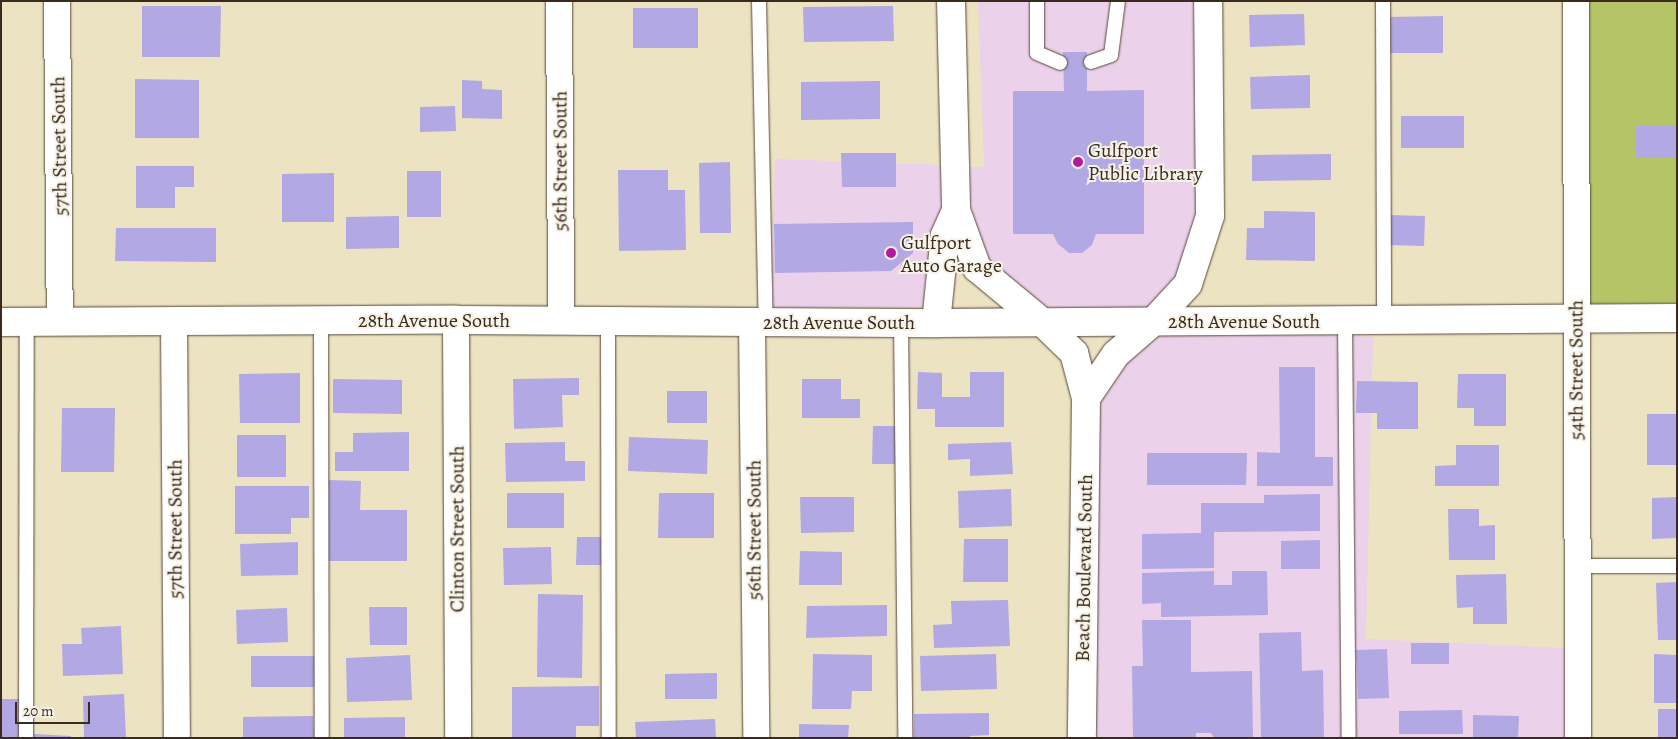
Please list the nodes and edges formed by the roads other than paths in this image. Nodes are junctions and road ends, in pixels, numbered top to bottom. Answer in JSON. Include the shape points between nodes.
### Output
{"nodes":[{"id":1,"x":58,"y":1,"type":"edge"},
{"id":2,"x":559,"y":1,"type":"edge"},
{"id":3,"x":759,"y":1,"type":"edge"},
{"id":4,"x":951,"y":1,"type":"edge"},
{"id":5,"x":1037,"y":1,"type":"edge"},
{"id":6,"x":1118,"y":1,"type":"edge"},
{"id":7,"x":1208,"y":1,"type":"edge"},
{"id":8,"x":1383,"y":1,"type":"edge"},
{"id":9,"x":1576,"y":1,"type":"edge"},
{"id":10,"x":1092,"y":62,"type":"dead end"},
{"id":11,"x":1060,"y":63,"type":"dead end"},
{"id":12,"x":956,"y":210,"type":"junction"},
{"id":13,"x":1576,"y":318,"type":"junction"},
{"id":14,"x":1677,"y":318,"type":"edge"},
{"id":15,"x":174,"y":320,"type":"junction"},
{"id":16,"x":321,"y":320,"type":"junction"},
{"id":17,"x":456,"y":320,"type":"junction"},
{"id":18,"x":1345,"y":320,"type":"junction"},
{"id":19,"x":1384,"y":320,"type":"junction"},
{"id":20,"x":60,"y":321,"type":"junction"},
{"id":21,"x":561,"y":321,"type":"junction"},
{"id":22,"x":1154,"y":321,"type":"junction"},
{"id":23,"x":14,"y":322,"type":"edge"},
{"id":24,"x":608,"y":322,"type":"junction"},
{"id":25,"x":759,"y":322,"type":"junction"},
{"id":26,"x":901,"y":322,"type":"junction"},
{"id":27,"x":1042,"y":322,"type":"junction"},
{"id":28,"x":936,"y":323,"type":"junction"},
{"id":29,"x":1086,"y":398,"type":"junction"},
{"id":30,"x":1577,"y":566,"type":"junction"},
{"id":31,"x":1677,"y":566,"type":"edge"},
{"id":32,"x":26,"y":738,"type":"edge"},
{"id":33,"x":177,"y":738,"type":"edge"},
{"id":34,"x":322,"y":738,"type":"edge"},
{"id":35,"x":458,"y":738,"type":"edge"},
{"id":36,"x":609,"y":738,"type":"edge"},
{"id":37,"x":756,"y":738,"type":"edge"},
{"id":38,"x":904,"y":738,"type":"edge"},
{"id":39,"x":1082,"y":738,"type":"edge"},
{"id":40,"x":1350,"y":738,"type":"edge"},
{"id":41,"x":1578,"y":738,"type":"edge"}],
"edges":[{"from":1,"to":20,"type":"street","name":"57th Street South"},
{"from":2,"to":21,"type":"street","name":"56th Street South"},
{"from":3,"to":25,"type":"lane"},
{"from":4,"to":12,"type":"street","name":"Beach Boulevard South"},
{"from":5,"to":11,"type":"lane","via":[[1037,53]]},
{"from":6,"to":10,"type":"lane","via":[[1111,55]]},
{"from":7,"to":22,"type":"street","via":[[1210,216],[1188,284]]},
{"from":8,"to":19,"type":"lane"},
{"from":9,"to":13,"type":"street","name":"54th Street South"},
{"from":12,"to":27,"type":"street","name":"Beach Boulevard South","via":[[977,268]]},
{"from":12,"to":28,"type":"street","name":"Beach Boulevard South","via":[[945,235]]},
{"from":13,"to":14,"type":"street","name":"28th Avenue South"},
{"from":13,"to":19,"type":"street","name":"28th Avenue South"},
{"from":13,"to":30,"type":"street","name":"54th Street South"},
{"from":15,"to":16,"type":"street","name":"28th Avenue South"},
{"from":15,"to":20,"type":"street","name":"28th Avenue South"},
{"from":15,"to":33,"type":"street","name":"57th Street South"},
{"from":16,"to":17,"type":"street","name":"28th Avenue South"},
{"from":16,"to":34,"type":"lane"},
{"from":17,"to":21,"type":"street","name":"28th Avenue South"},
{"from":17,"to":35,"type":"street","name":"Clinton Street South"},
{"from":18,"to":19,"type":"street","name":"28th Avenue South"},
{"from":18,"to":22,"type":"street","name":"28th Avenue South"},
{"from":18,"to":40,"type":"lane"},
{"from":20,"to":23,"type":"street","name":"28th Avenue South"},
{"from":21,"to":24,"type":"street","name":"28th Avenue South"},
{"from":22,"to":27,"type":"street","name":"28th Avenue South"},
{"from":22,"to":29,"type":"street","via":[[1116,354]]},
{"from":23,"to":32,"type":"lane"},
{"from":24,"to":25,"type":"street","name":"28th Avenue South"},
{"from":24,"to":36,"type":"lane"},
{"from":25,"to":26,"type":"street","name":"28th Avenue South"},
{"from":25,"to":37,"type":"street","name":"56th Street South"},
{"from":26,"to":28,"type":"street","name":"28th Avenue South"},
{"from":26,"to":38,"type":"lane"},
{"from":27,"to":28,"type":"street","name":"28th Avenue South"},
{"from":27,"to":29,"type":"street","name":"Beach Boulevard South","via":[[1074,353]]},
{"from":29,"to":39,"type":"street","name":"Beach Boulevard South"},
{"from":30,"to":31,"type":"lane"},
{"from":30,"to":41,"type":"street","name":"54th Street South"}]}
